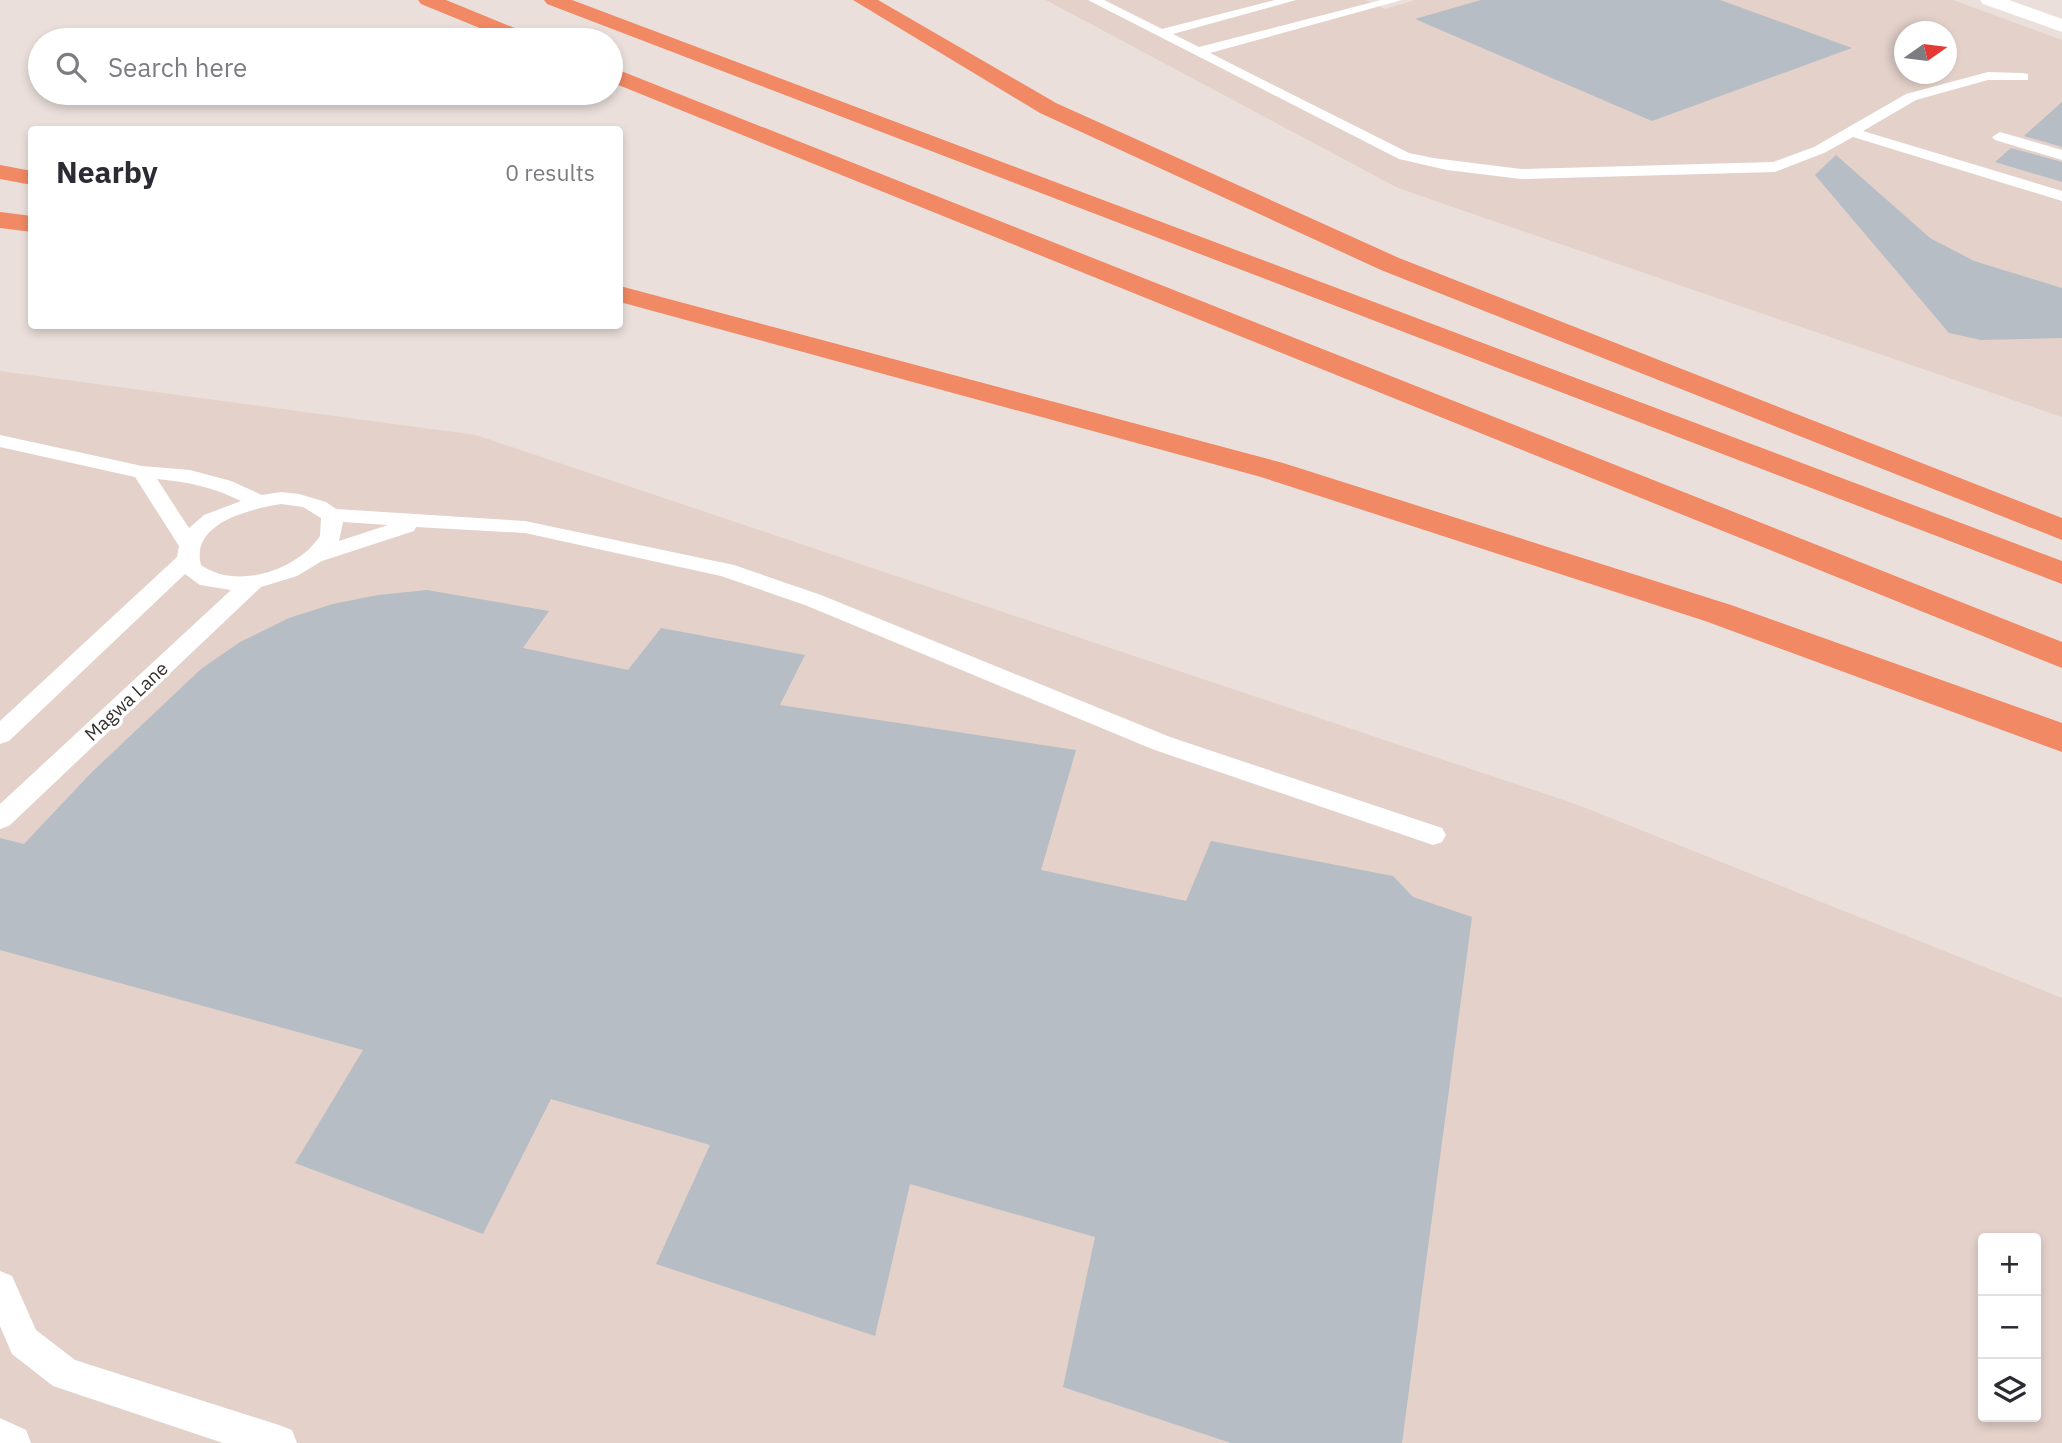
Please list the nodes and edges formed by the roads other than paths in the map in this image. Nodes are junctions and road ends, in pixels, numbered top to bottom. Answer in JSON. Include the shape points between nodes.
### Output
{"nodes":[{"id":1,"x":428,"y":0,"type":"edge"},
{"id":2,"x":554,"y":0,"type":"edge"},
{"id":3,"x":863,"y":0,"type":"edge"},
{"id":4,"x":1094,"y":0,"type":"edge"},
{"id":5,"x":1290,"y":0,"type":"edge"},
{"id":6,"x":1396,"y":0,"type":"edge"},
{"id":7,"x":1990,"y":0,"type":"edge"},
{"id":8,"x":1264,"y":6,"type":"junction"},
{"id":9,"x":1298,"y":23,"type":"junction"},
{"id":10,"x":2062,"y":26,"type":"edge"},
{"id":11,"x":497,"y":28,"type":"edge"},
{"id":12,"x":1159,"y":34,"type":"junction"},
{"id":13,"x":1197,"y":52,"type":"junction"},
{"id":14,"x":2023,"y":77,"type":"dead end"},
{"id":15,"x":623,"y":79,"type":"edge"},
{"id":16,"x":1849,"y":131,"type":"junction"},
{"id":17,"x":2000,"y":137,"type":"dead end"},
{"id":18,"x":2062,"y":155,"type":"edge"},
{"id":19,"x":0,"y":172,"type":"edge"},
{"id":20,"x":28,"y":177,"type":"edge"},
{"id":21,"x":2062,"y":196,"type":"edge"},
{"id":22,"x":0,"y":220,"type":"edge"},
{"id":23,"x":28,"y":224,"type":"edge"},
{"id":24,"x":623,"y":295,"type":"edge"},
{"id":25,"x":623,"y":316,"type":"edge"},
{"id":26,"x":830,"y":350,"type":"junction"},
{"id":27,"x":0,"y":441,"type":"edge"},
{"id":28,"x":142,"y":472,"type":"junction"},
{"id":29,"x":258,"y":501,"type":"junction"},
{"id":30,"x":331,"y":515,"type":"junction"},
{"id":31,"x":427,"y":520,"type":"junction"},
{"id":32,"x":2062,"y":530,"type":"edge"},
{"id":33,"x":188,"y":552,"type":"junction"},
{"id":34,"x":318,"y":555,"type":"junction"},
{"id":35,"x":2062,"y":573,"type":"edge"},
{"id":36,"x":253,"y":582,"type":"junction"},
{"id":37,"x":2062,"y":656,"type":"edge"},
{"id":38,"x":0,"y":735,"type":"edge"},
{"id":39,"x":2062,"y":738,"type":"edge"},
{"id":40,"x":0,"y":819,"type":"edge"},
{"id":41,"x":1433,"y":835,"type":"dead end"},
{"id":42,"x":0,"y":1287,"type":"edge"},
{"id":43,"x":0,"y":1436,"type":"edge"},
{"id":44,"x":13,"y":1443,"type":"edge"},
{"id":45,"x":279,"y":1443,"type":"edge"}],
"edges":[{"from":1,"to":11,"type":"highway"},
{"from":2,"to":35,"type":"highway"},
{"from":3,"to":32,"type":"highway","via":[[1048,108],[1390,264]]},
{"from":4,"to":12,"type":"lane"},
{"from":5,"to":8,"type":"lane"},
{"from":6,"to":9,"type":"lane"},
{"from":7,"to":10,"type":"main road"},
{"from":8,"to":9,"type":"lane"},
{"from":8,"to":12,"type":"lane"},
{"from":9,"to":13,"type":"lane"},
{"from":12,"to":13,"type":"lane"},
{"from":13,"to":16,"type":"lane","via":[[1404,156],[1482,172],[1766,168],[1797,160]]},
{"from":14,"to":16,"type":"lane","via":[[1988,76],[1949,85],[1911,97]]},
{"from":15,"to":37,"type":"highway"},
{"from":16,"to":21,"type":"lane"},
{"from":17,"to":18,"type":"lane"},
{"from":19,"to":20,"type":"highway"},
{"from":22,"to":23,"type":"highway"},
{"from":24,"to":26,"type":"highway"},
{"from":25,"to":26,"type":"highway"},
{"from":26,"to":39,"type":"highway","via":[[1272,470],[1718,613]]},
{"from":27,"to":28,"type":"lane"},
{"from":28,"to":29,"type":"lane","via":[[190,476]]},
{"from":28,"to":33,"type":"lane"},
{"from":29,"to":30,"type":"lane","via":[[303,500]]},
{"from":29,"to":33,"type":"lane","via":[[214,519],[198,532]]},
{"from":30,"to":31,"type":"lane"},
{"from":30,"to":34,"type":"lane","via":[[334,527]]},
{"from":31,"to":34,"type":"lane"},
{"from":31,"to":41,"type":"lane","via":[[525,527],[726,570],[813,600],[1161,743]]},
{"from":33,"to":36,"type":"lane","via":[[194,571],[209,579]]},
{"from":33,"to":38,"type":"lane"},
{"from":34,"to":36,"type":"lane","via":[[300,567]]},
{"from":36,"to":40,"type":"lane","name":"Magwa Lane"},
{"from":42,"to":45,"type":"lane","via":[[24,1342],[65,1374]]},
{"from":43,"to":44,"type":"lane"}]}
